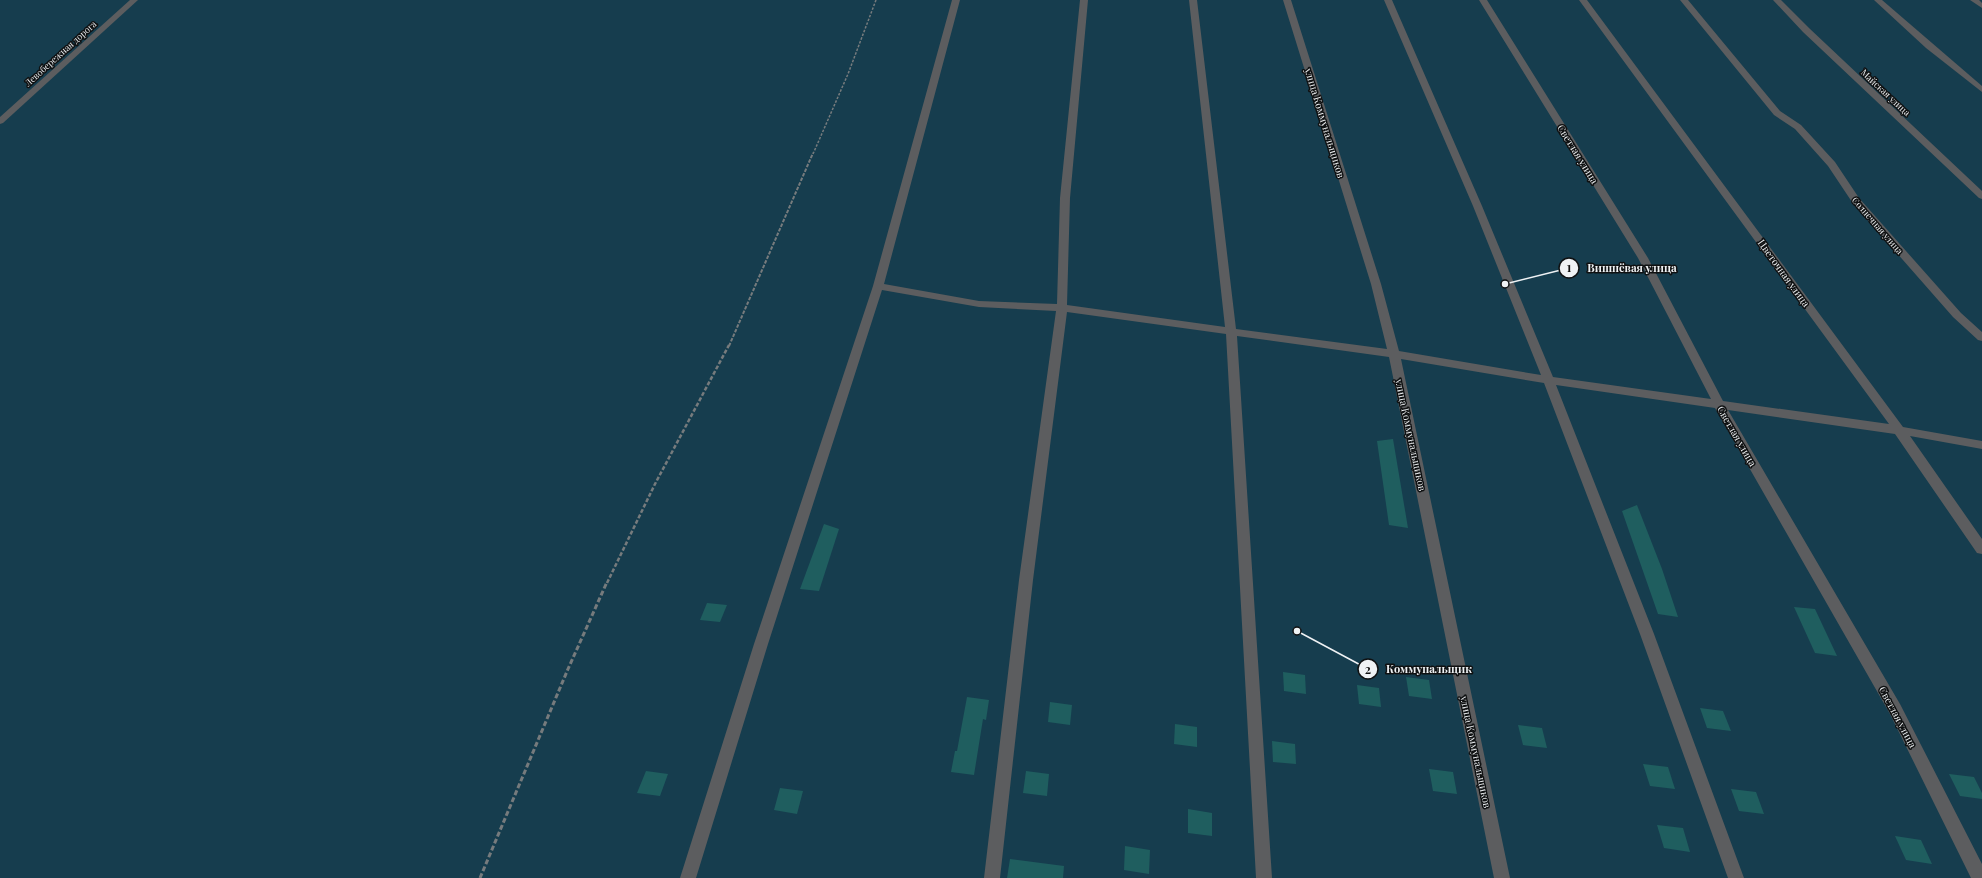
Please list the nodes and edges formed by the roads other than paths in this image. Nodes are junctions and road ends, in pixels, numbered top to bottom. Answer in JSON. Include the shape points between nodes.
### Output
{"nodes":[{"id":1,"x":134,"y":0,"type":"edge"},
{"id":2,"x":956,"y":0,"type":"edge"},
{"id":3,"x":1084,"y":0,"type":"edge"},
{"id":4,"x":1193,"y":0,"type":"edge"},
{"id":5,"x":1287,"y":0,"type":"edge"},
{"id":6,"x":1388,"y":0,"type":"edge"},
{"id":7,"x":1483,"y":0,"type":"edge"},
{"id":8,"x":1583,"y":0,"type":"edge"},
{"id":9,"x":1684,"y":0,"type":"edge"},
{"id":10,"x":1778,"y":0,"type":"edge"},
{"id":11,"x":1878,"y":0,"type":"edge"},
{"id":12,"x":1974,"y":0,"type":"edge"},
{"id":13,"x":1982,"y":6,"type":"edge"},
{"id":14,"x":1982,"y":90,"type":"edge"},
{"id":15,"x":0,"y":121,"type":"edge"},
{"id":16,"x":1982,"y":196,"type":"edge"},
{"id":17,"x":878,"y":286,"type":"junction"},
{"id":18,"x":1062,"y":308,"type":"junction"},
{"id":19,"x":1231,"y":330,"type":"junction"},
{"id":20,"x":1982,"y":338,"type":"edge"},
{"id":21,"x":1394,"y":354,"type":"junction"},
{"id":22,"x":1549,"y":380,"type":"junction"},
{"id":23,"x":1719,"y":404,"type":"junction"},
{"id":24,"x":1899,"y":430,"type":"junction"},
{"id":25,"x":1982,"y":445,"type":"edge"},
{"id":26,"x":1982,"y":549,"type":"edge"},
{"id":27,"x":688,"y":878,"type":"edge"},
{"id":28,"x":992,"y":878,"type":"edge"},
{"id":29,"x":1264,"y":878,"type":"edge"},
{"id":30,"x":1502,"y":878,"type":"edge"},
{"id":31,"x":1736,"y":878,"type":"edge"},
{"id":32,"x":1980,"y":878,"type":"edge"}],
"edges":[{"from":1,"to":15,"type":"street","name":"Левобережная дорога"},
{"from":2,"to":17,"type":"street"},
{"from":3,"to":18,"type":"street","via":[[1065,198]]},
{"from":4,"to":19,"type":"street"},
{"from":5,"to":21,"type":"street","name":"улица Коммунальщиков","via":[[1376,284]]},
{"from":6,"to":22,"type":"street","via":[[1440,117]]},
{"from":7,"to":23,"type":"street","name":"Светлая улица","via":[[1643,258]]},
{"from":8,"to":24,"type":"street","name":"Цветочная улица"},
{"from":9,"to":20,"type":"street","name":"Солнечная улица","via":[[1777,113],[1798,128],[1832,164],[1855,200],[1957,315]]},
{"from":10,"to":16,"type":"street","name":"Майская улица","via":[[1806,30]]},
{"from":11,"to":14,"type":"street"},
{"from":12,"to":13,"type":"street"},
{"from":17,"to":18,"type":"street","via":[[979,304]]},
{"from":17,"to":27,"type":"street","via":[[763,636]]},
{"from":18,"to":19,"type":"street"},
{"from":18,"to":28,"type":"street","via":[[1026,580]]},
{"from":19,"to":21,"type":"street"},
{"from":19,"to":29,"type":"street"},
{"from":21,"to":22,"type":"street"},
{"from":21,"to":30,"type":"street","name":"улица Коммунальщиков"},
{"from":22,"to":23,"type":"street"},
{"from":22,"to":31,"type":"street","via":[[1617,554]]},
{"from":23,"to":24,"type":"street"},
{"from":23,"to":32,"type":"street","name":"Светлая улица","via":[[1895,709]]},
{"from":24,"to":25,"type":"street"},
{"from":24,"to":26,"type":"street","name":"Цветочная улица"}]}
